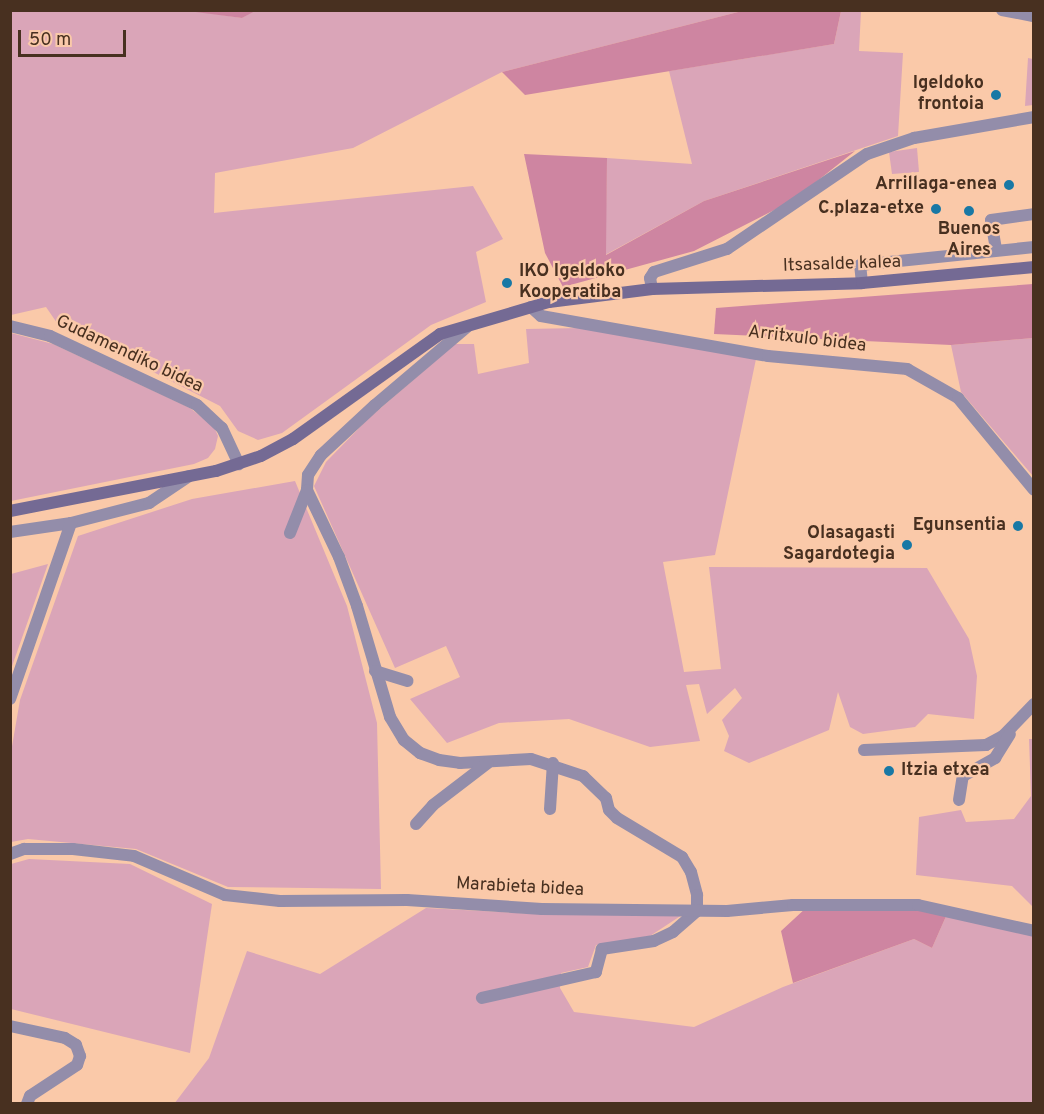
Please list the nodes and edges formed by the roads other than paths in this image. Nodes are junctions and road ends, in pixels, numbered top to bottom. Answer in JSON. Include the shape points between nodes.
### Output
{"nodes":[{"id":1,"x":1002,"y":10,"type":"edge"},
{"id":2,"x":1034,"y":16,"type":"edge"},
{"id":3,"x":1034,"y":117,"type":"edge"},
{"id":4,"x":1034,"y":214,"type":"edge"},
{"id":5,"x":1034,"y":247,"type":"edge"},
{"id":6,"x":996,"y":249,"type":"junction"},
{"id":7,"x":1034,"y":267,"type":"edge"},
{"id":8,"x":862,"y":283,"type":"junction"},
{"id":9,"x":652,"y":289,"type":"junction"},
{"id":10,"x":531,"y":307,"type":"junction"},
{"id":11,"x":10,"y":326,"type":"edge"},
{"id":12,"x":467,"y":327,"type":"junction"},
{"id":13,"x":238,"y":464,"type":"junction"},
{"id":14,"x":189,"y":476,"type":"junction"},
{"id":15,"x":307,"y":490,"type":"junction"},
{"id":16,"x":1034,"y":490,"type":"edge"},
{"id":17,"x":10,"y":511,"type":"edge"},
{"id":18,"x":71,"y":523,"type":"junction"},
{"id":19,"x":10,"y":531,"type":"edge"},
{"id":20,"x":290,"y":533,"type":"dead end"},
{"id":21,"x":375,"y":671,"type":"junction"},
{"id":22,"x":408,"y":681,"type":"dead end"},
{"id":23,"x":10,"y":699,"type":"edge"},
{"id":24,"x":1034,"y":704,"type":"edge"},
{"id":25,"x":1017,"y":723,"type":"junction"},
{"id":26,"x":864,"y":750,"type":"dead end"},
{"id":27,"x":489,"y":762,"type":"junction"},
{"id":28,"x":553,"y":763,"type":"junction"},
{"id":29,"x":959,"y":800,"type":"dead end"},
{"id":30,"x":550,"y":809,"type":"dead end"},
{"id":31,"x":416,"y":824,"type":"dead end"},
{"id":32,"x":10,"y":854,"type":"edge"},
{"id":33,"x":697,"y":910,"type":"junction"},
{"id":34,"x":1034,"y":931,"type":"edge"},
{"id":35,"x":482,"y":998,"type":"dead end"},
{"id":36,"x":10,"y":1026,"type":"edge"},
{"id":37,"x":27,"y":1104,"type":"edge"}],
"edges":[{"from":1,"to":2,"type":"street"},
{"from":3,"to":9,"type":"street","via":[[914,138],[867,154],[727,249],[663,267],[650,278]]},
{"from":4,"to":6,"type":"street","via":[[991,220]]},
{"from":5,"to":6,"type":"street"},
{"from":6,"to":8,"type":"street","via":[[861,265]]},
{"from":7,"to":8,"type":"street","name":"Itsasalde kalea"},
{"from":8,"to":9,"type":"street","name":"Itsasalde kalea"},
{"from":9,"to":10,"type":"street","name":"Itsasalde kalea"},
{"from":10,"to":12,"type":"street","name":"Itsasalde kalea"},
{"from":10,"to":16,"type":"street","name":"Arritxulo bidea","via":[[541,316],[768,356],[908,369],[958,398]]},
{"from":11,"to":13,"type":"street","name":"Gudamendiko bidea","via":[[50,336],[197,405],[222,428]]},
{"from":12,"to":13,"type":"street","name":"Itsasalde kalea","via":[[440,334],[293,439]]},
{"from":12,"to":15,"type":"street","via":[[321,455],[308,475]]},
{"from":13,"to":14,"type":"street","name":"Itsasalde kalea"},
{"from":14,"to":17,"type":"street","name":"Itsasalde kalea"},
{"from":14,"to":18,"type":"street","via":[[148,503]]},
{"from":15,"to":20,"type":"street"},
{"from":15,"to":21,"type":"street","via":[[339,557]]},
{"from":18,"to":19,"type":"street"},
{"from":18,"to":23,"type":"street"},
{"from":21,"to":22,"type":"street"},
{"from":21,"to":27,"type":"street","via":[[394,727],[420,753],[460,763]]},
{"from":24,"to":25,"type":"street"},
{"from":25,"to":26,"type":"street","via":[[986,745]]},
{"from":25,"to":29,"type":"street","via":[[995,758],[963,776]]},
{"from":27,"to":28,"type":"street","via":[[531,759]]},
{"from":27,"to":31,"type":"street","via":[[433,805]]},
{"from":28,"to":30,"type":"street"},
{"from":28,"to":33,"type":"street","via":[[583,776],[606,798],[609,810],[630,828],[682,857],[691,872]]},
{"from":32,"to":33,"type":"street","name":"Marabieta bidea","via":[[24,849],[73,849],[134,856],[225,895],[280,901],[407,900],[542,909]]},
{"from":33,"to":34,"type":"street","name":"Marabieta bidea","via":[[918,905]]},
{"from":33,"to":35,"type":"street","via":[[673,933],[654,941],[602,949],[596,972]]},
{"from":36,"to":37,"type":"street","via":[[65,1038],[76,1045],[80,1056],[77,1065],[30,1096]]}]}
